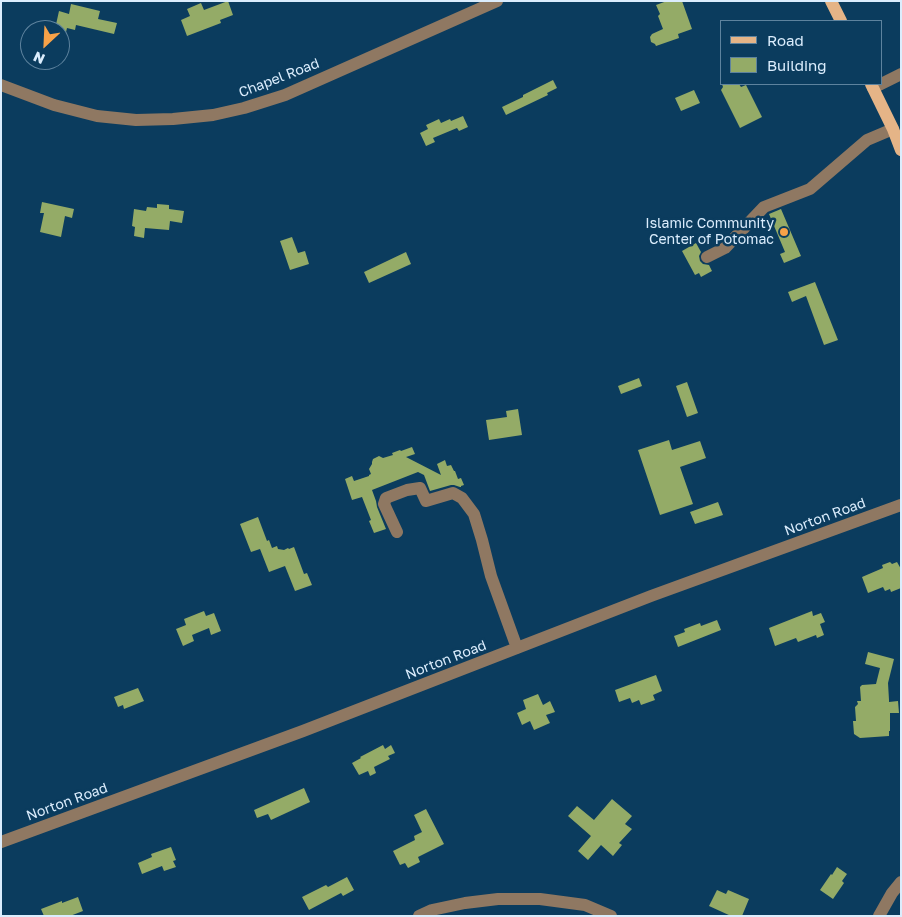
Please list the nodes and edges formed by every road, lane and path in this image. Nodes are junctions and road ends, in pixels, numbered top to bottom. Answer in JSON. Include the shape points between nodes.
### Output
{"nodes":[{"id":1,"x":497,"y":1,"type":"edge"},
{"id":2,"x":831,"y":1,"type":"edge"},
{"id":3,"x":840,"y":20,"type":"edge"},
{"id":4,"x":900,"y":74,"type":"edge"},
{"id":5,"x":882,"y":82,"type":"edge"},
{"id":6,"x":1,"y":85,"type":"edge"},
{"id":7,"x":872,"y":86,"type":"edge"},
{"id":8,"x":892,"y":129,"type":"junction"},
{"id":9,"x":901,"y":150,"type":"edge"},
{"id":10,"x":707,"y":257,"type":"dead end"},
{"id":11,"x":901,"y":505,"type":"edge"},
{"id":12,"x":397,"y":532,"type":"dead end"},
{"id":13,"x":517,"y":648,"type":"junction"},
{"id":14,"x":1,"y":842,"type":"edge"},
{"id":15,"x":901,"y":882,"type":"edge"},
{"id":16,"x":419,"y":916,"type":"edge"},
{"id":17,"x":611,"y":916,"type":"edge"},
{"id":18,"x":879,"y":916,"type":"edge"}],
"edges":[{"from":1,"to":6,"type":"street","name":"Chapel Road","via":[[285,95],[213,114],[136,120],[97,116],[54,105]]},
{"from":2,"to":3,"type":"main road"},
{"from":4,"to":5,"type":"street"},
{"from":7,"to":8,"type":"main road"},
{"from":8,"to":9,"type":"main road"},
{"from":8,"to":10,"type":"street","via":[[867,140],[810,189],[764,207],[725,248]]},
{"from":11,"to":13,"type":"street","name":"Norton Road"},
{"from":12,"to":13,"type":"street","via":[[384,504],[386,498],[420,488],[426,501],[453,493],[462,498],[474,514],[491,576]]},
{"from":13,"to":14,"type":"street","name":"Norton Road","via":[[303,732]]},
{"from":15,"to":18,"type":"street"},
{"from":16,"to":17,"type":"street","via":[[465,903],[540,899],[585,905]]}]}
